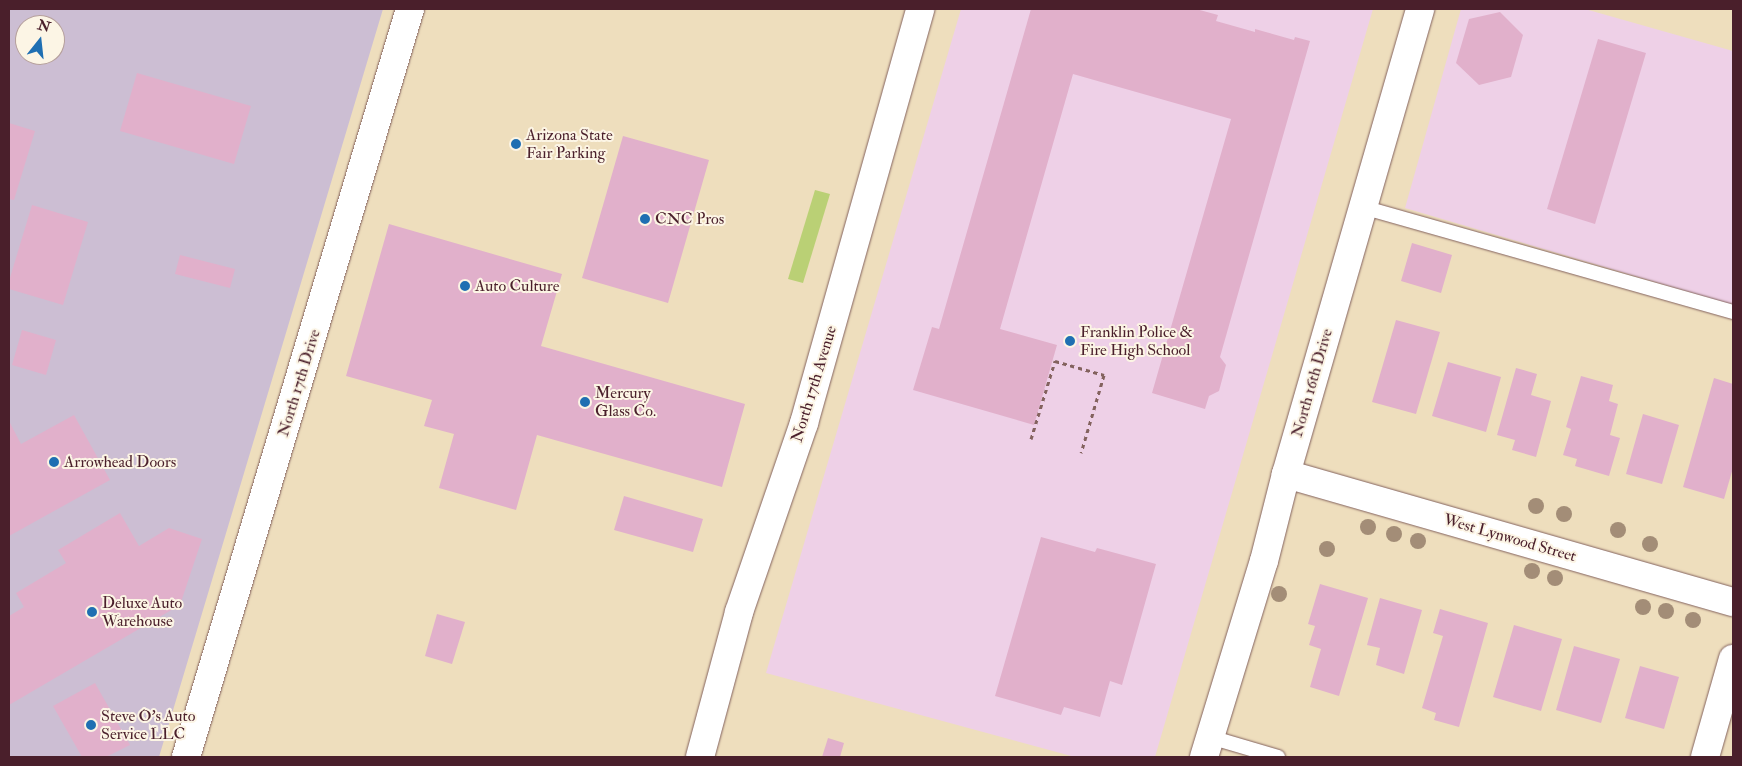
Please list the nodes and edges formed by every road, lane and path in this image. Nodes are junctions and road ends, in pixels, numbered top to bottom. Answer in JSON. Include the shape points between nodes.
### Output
{"nodes":[{"id":1,"x":410,"y":9,"type":"edge"},
{"id":2,"x":920,"y":9,"type":"edge"},
{"id":3,"x":1420,"y":9,"type":"edge"},
{"id":4,"x":1362,"y":207,"type":"junction"},
{"id":5,"x":1733,"y":312,"type":"edge"},
{"id":6,"x":1031,"y":439,"type":"dead end"},
{"id":7,"x":1081,"y":453,"type":"dead end"},
{"id":8,"x":1286,"y":474,"type":"junction"},
{"id":9,"x":1733,"y":602,"type":"edge"},
{"id":10,"x":1733,"y":659,"type":"edge"},
{"id":11,"x":1207,"y":747,"type":"edge"},
{"id":12,"x":186,"y":757,"type":"edge"},
{"id":13,"x":700,"y":757,"type":"edge"},
{"id":14,"x":1278,"y":757,"type":"edge"},
{"id":15,"x":1705,"y":757,"type":"edge"}],
"edges":[{"from":1,"to":12,"type":"street","name":"North 17th Drive"},
{"from":2,"to":13,"type":"street","name":"North 17th Avenue","via":[[804,423],[739,612]]},
{"from":3,"to":4,"type":"street","name":"North 16th Drive"},
{"from":4,"to":5,"type":"lane"},
{"from":4,"to":8,"type":"street","name":"North 16th Drive"},
{"from":6,"to":7,"type":"path","via":[[1055,361],[1104,374]]},
{"from":8,"to":9,"type":"street","name":"West Lynwood Street"},
{"from":8,"to":11,"type":"street","name":"North 16th Drive","via":[[1264,560]]},
{"from":10,"to":15,"type":"street"},
{"from":11,"to":14,"type":"lane"}]}
